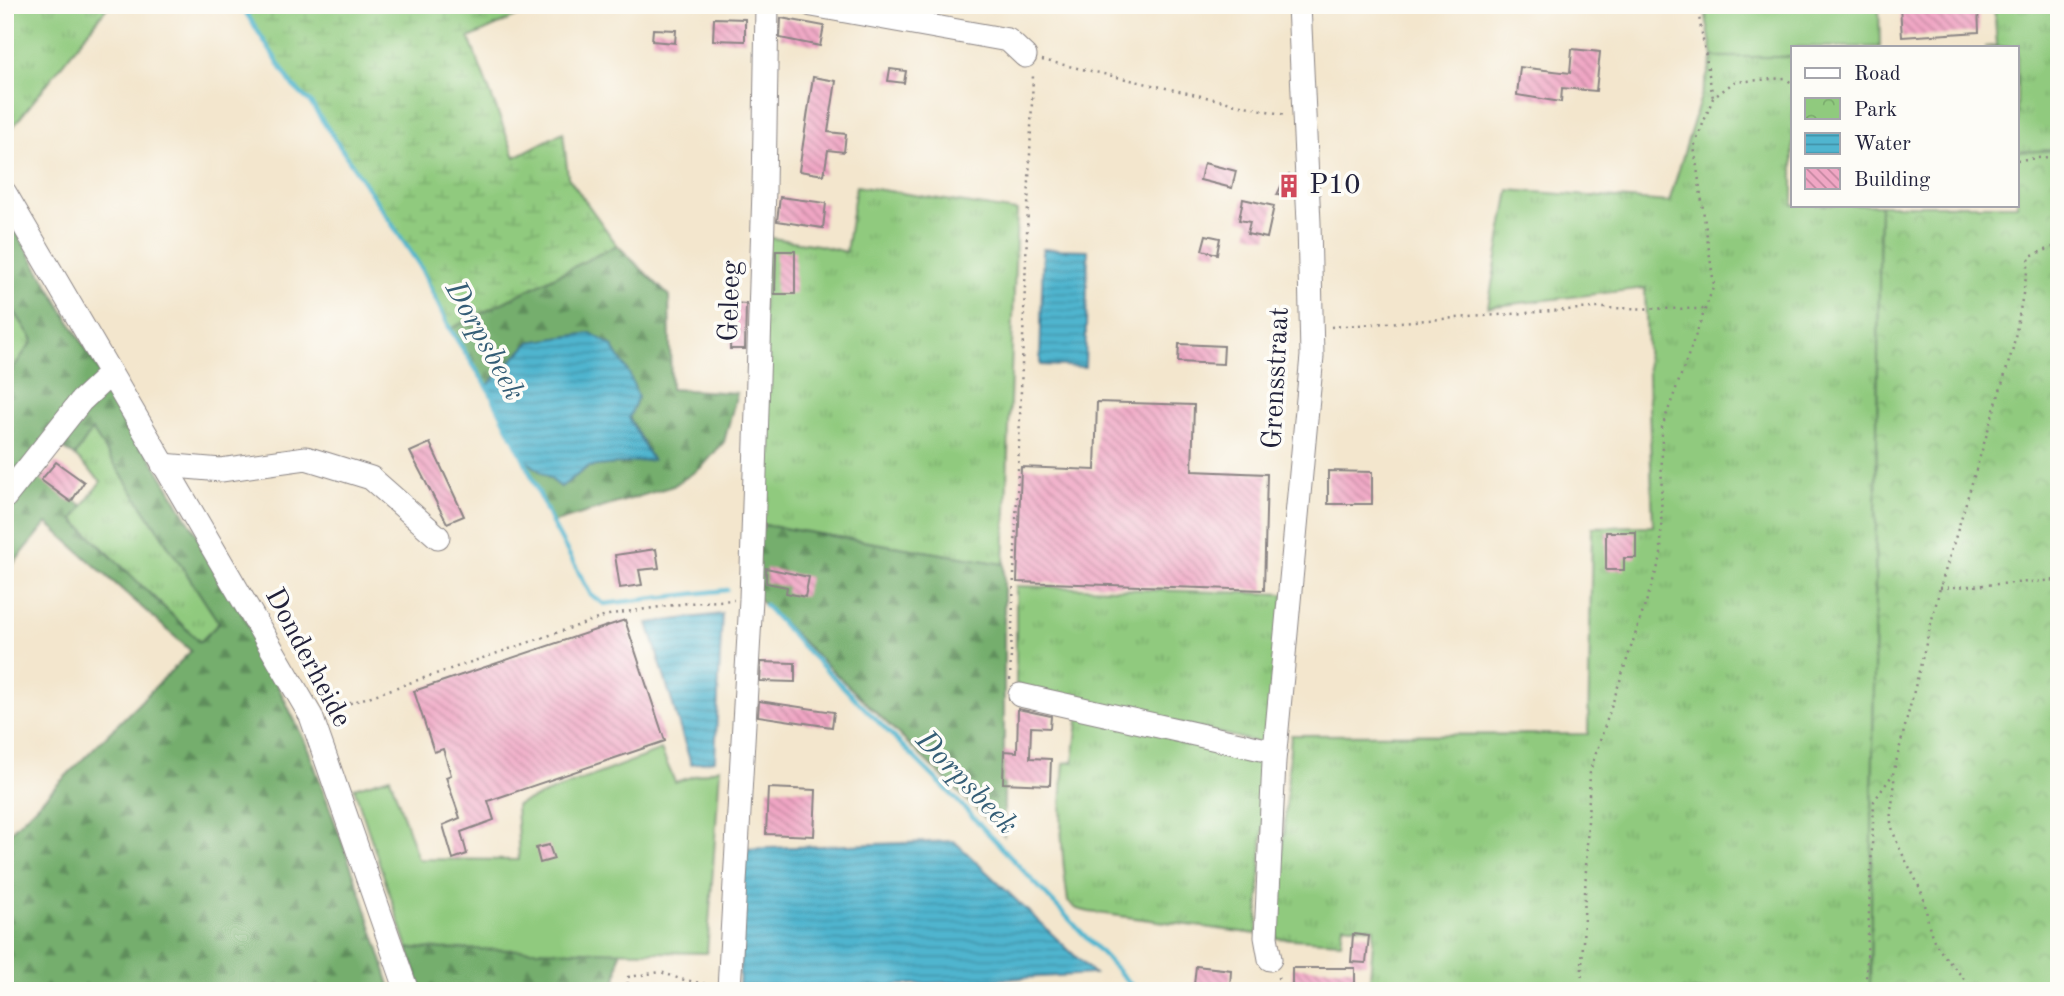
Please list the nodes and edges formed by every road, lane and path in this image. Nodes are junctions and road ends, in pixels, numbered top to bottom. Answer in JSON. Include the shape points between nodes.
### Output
{"nodes":[{"id":1,"x":767,"y":5,"type":"edge"},
{"id":2,"x":812,"y":5,"type":"edge"},
{"id":3,"x":1299,"y":5,"type":"edge"},
{"id":4,"x":1697,"y":5,"type":"edge"},
{"id":5,"x":1025,"y":56,"type":"junction"},
{"id":6,"x":1791,"y":82,"type":"edge"},
{"id":7,"x":1713,"y":99,"type":"junction"},
{"id":8,"x":1304,"y":119,"type":"junction"},
{"id":9,"x":2059,"y":156,"type":"edge"},
{"id":10,"x":2018,"y":160,"type":"edge"},
{"id":11,"x":5,"y":193,"type":"edge"},
{"id":12,"x":2059,"y":246,"type":"edge"},
{"id":13,"x":1705,"y":309,"type":"junction"},
{"id":14,"x":1311,"y":328,"type":"junction"},
{"id":15,"x":110,"y":374,"type":"junction"},
{"id":16,"x":163,"y":465,"type":"junction"},
{"id":17,"x":5,"y":497,"type":"edge"},
{"id":18,"x":438,"y":537,"type":"dead end"},
{"id":19,"x":2059,"y":580,"type":"edge"},
{"id":20,"x":1940,"y":588,"type":"junction"},
{"id":21,"x":751,"y":599,"type":"junction"},
{"id":22,"x":1020,"y":695,"type":"joint"},
{"id":23,"x":311,"y":716,"type":"junction"},
{"id":24,"x":1275,"y":752,"type":"junction"},
{"id":25,"x":1893,"y":774,"type":"junction"},
{"id":26,"x":1270,"y":959,"type":"dead end"},
{"id":27,"x":729,"y":989,"type":"joint"},
{"id":28,"x":407,"y":991,"type":"edge"},
{"id":29,"x":626,"y":991,"type":"edge"},
{"id":30,"x":1581,"y":991,"type":"edge"},
{"id":31,"x":1864,"y":991,"type":"edge"},
{"id":32,"x":1972,"y":991,"type":"edge"}],
"edges":[{"from":1,"to":21,"type":"street","name":"Geleeg"},
{"from":2,"to":5,"type":"street","via":[[1008,40]]},
{"from":3,"to":8,"type":"street","name":"Grensstraat"},
{"from":4,"to":7,"type":"path"},
{"from":5,"to":8,"type":"path"},
{"from":5,"to":22,"type":"path","via":[[1033,70],[1010,684]]},
{"from":6,"to":7,"type":"path","via":[[1785,78],[1734,82]]},
{"from":7,"to":13,"type":"path","via":[[1694,147],[1714,285]]},
{"from":8,"to":14,"type":"street","name":"Grensstraat"},
{"from":9,"to":10,"type":"path"},
{"from":11,"to":15,"type":"street","name":"Donderheide"},
{"from":12,"to":20,"type":"path","via":[[2031,256],[2013,348]]},
{"from":13,"to":14,"type":"path","via":[[1594,308]]},
{"from":13,"to":30,"type":"path","via":[[1662,427],[1661,556],[1590,771]]},
{"from":14,"to":24,"type":"street","name":"Grensstraat"},
{"from":15,"to":16,"type":"street","name":"Donderheide"},
{"from":15,"to":17,"type":"street","via":[[81,401]]},
{"from":16,"to":18,"type":"street","via":[[221,470],[306,457],[371,478]]},
{"from":16,"to":23,"type":"street","name":"Donderheide"},
{"from":19,"to":20,"type":"path"},
{"from":20,"to":25,"type":"path"},
{"from":21,"to":23,"type":"path","via":[[612,614]]},
{"from":21,"to":27,"type":"street","name":"Geleeg"},
{"from":22,"to":24,"type":"street"},
{"from":23,"to":28,"type":"street","name":"Donderheide"},
{"from":24,"to":26,"type":"street","name":"Grensstraat","via":[[1266,937]]},
{"from":25,"to":31,"type":"path","via":[[1874,801]]},
{"from":25,"to":32,"type":"path","via":[[1896,786],[1890,824],[1922,892],[1935,943]]},
{"from":27,"to":29,"type":"path","via":[[661,972],[628,977]]}]}
